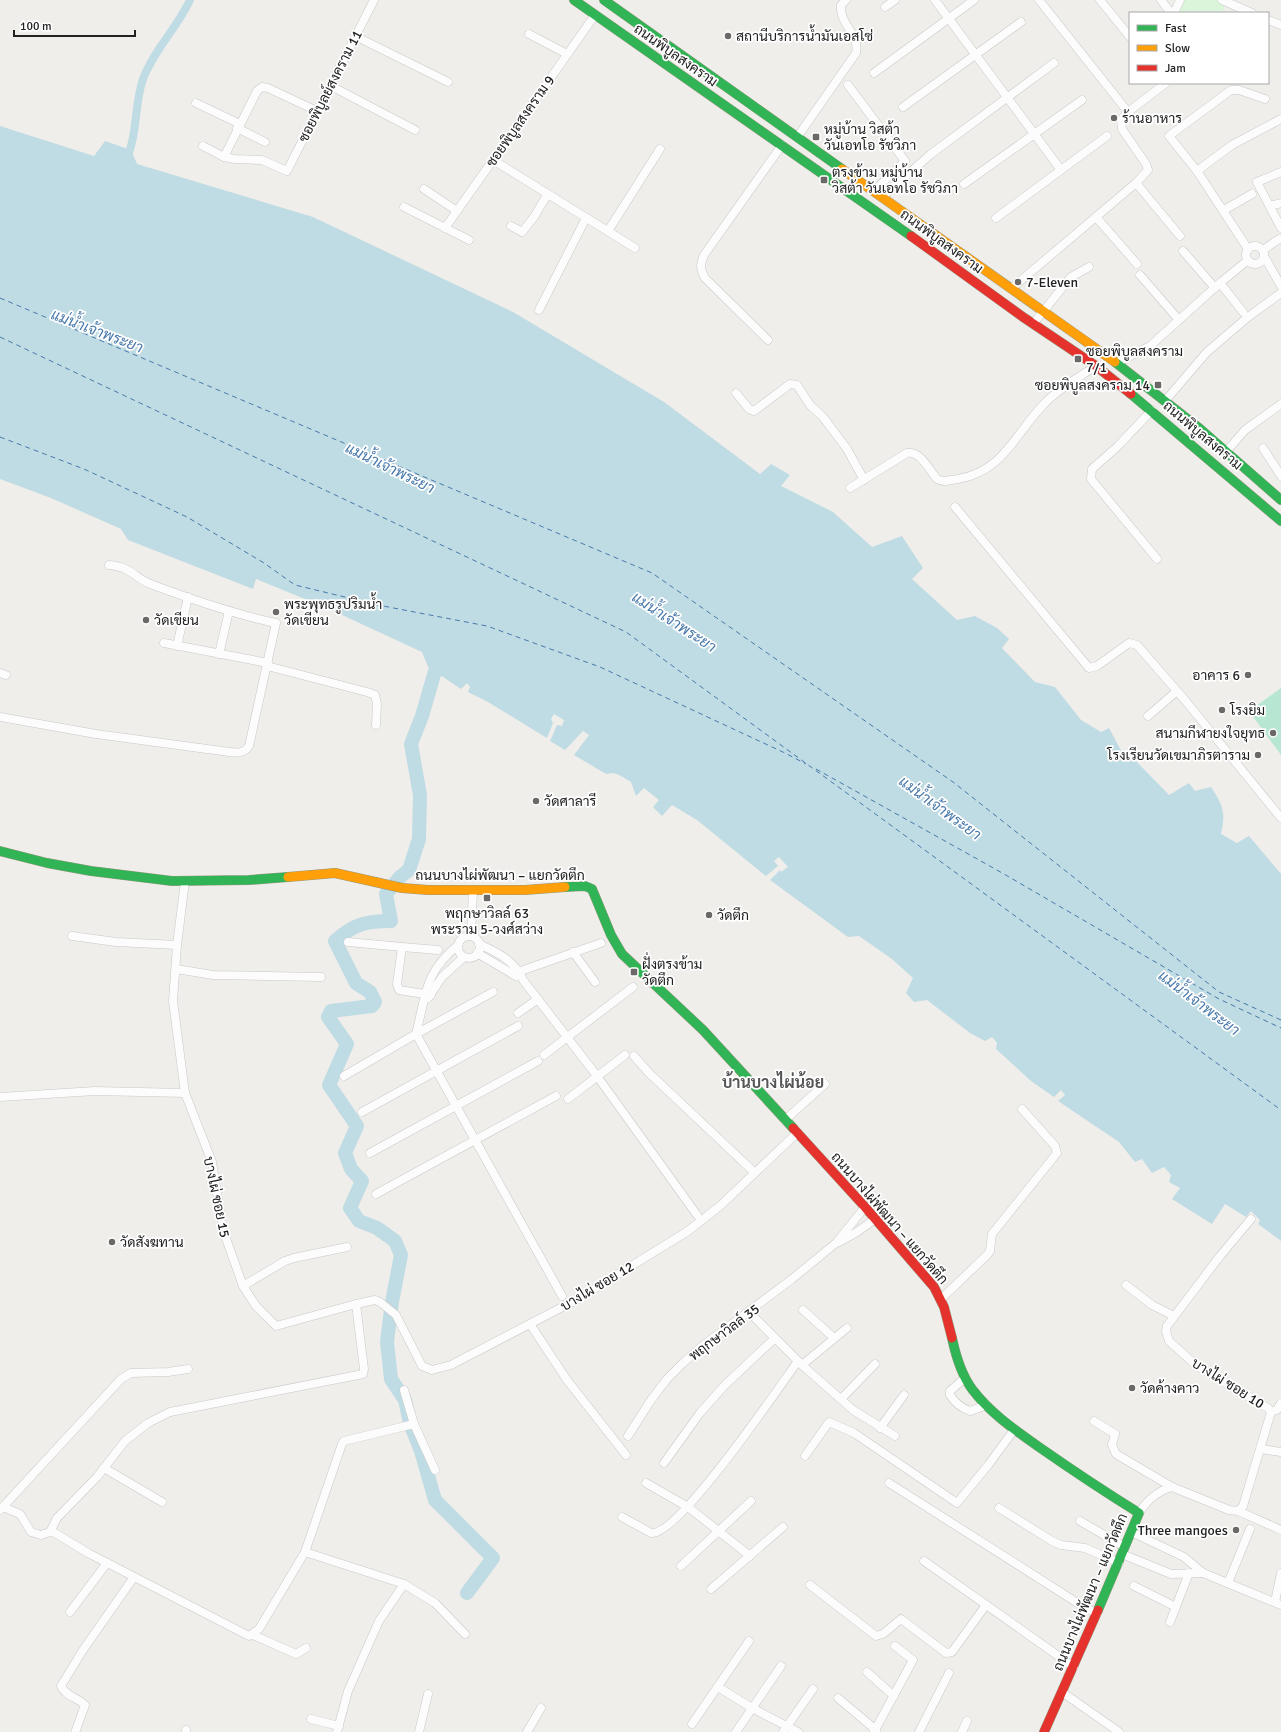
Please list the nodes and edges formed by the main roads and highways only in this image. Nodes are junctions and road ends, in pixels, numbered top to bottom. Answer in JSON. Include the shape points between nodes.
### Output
{"nodes":[{"id":1,"x":574,"y":0,"type":"edge"},
{"id":2,"x":606,"y":1,"type":"edge"},
{"id":3,"x":595,"y":15,"type":"junction"},
{"id":4,"x":1068,"y":328,"type":"junction"},
{"id":5,"x":1058,"y":340,"type":"junction"},
{"id":6,"x":1280,"y":498,"type":"edge"},
{"id":7,"x":1281,"y":521,"type":"edge"},
{"id":8,"x":0,"y":851,"type":"edge"},
{"id":9,"x":1044,"y":1732,"type":"edge"}],
"edges":[{"from":1,"to":3,"type":"main road","name":"ถนนพิบูลสงคราม"},
{"from":2,"to":3,"type":"main road"},
{"from":2,"to":4,"type":"main road","name":"ถนนพิบูลสงคราม"},
{"from":3,"to":5,"type":"main road","name":"ถนนพิบูลสงคราม"},
{"from":4,"to":5,"type":"main road"},
{"from":4,"to":6,"type":"main road","name":"ถนนพิบูลสงคราม","via":[[1165,401]]},
{"from":5,"to":7,"type":"main road","name":"ถนนพิบูลสงคราม","via":[[1152,410]]},
{"from":8,"to":9,"type":"main road","name":"ถนนบางไผ่พัฒนา – แยกวัดตึก","via":[[91,871],[172,881],[249,880],[335,873],[402,888],[525,890],[585,886],[592,889],[611,935],[622,954],[688,1014],[865,1207],[934,1287],[941,1300],[953,1349],[965,1378],[987,1405],[1014,1430],[1139,1513]]}]}
